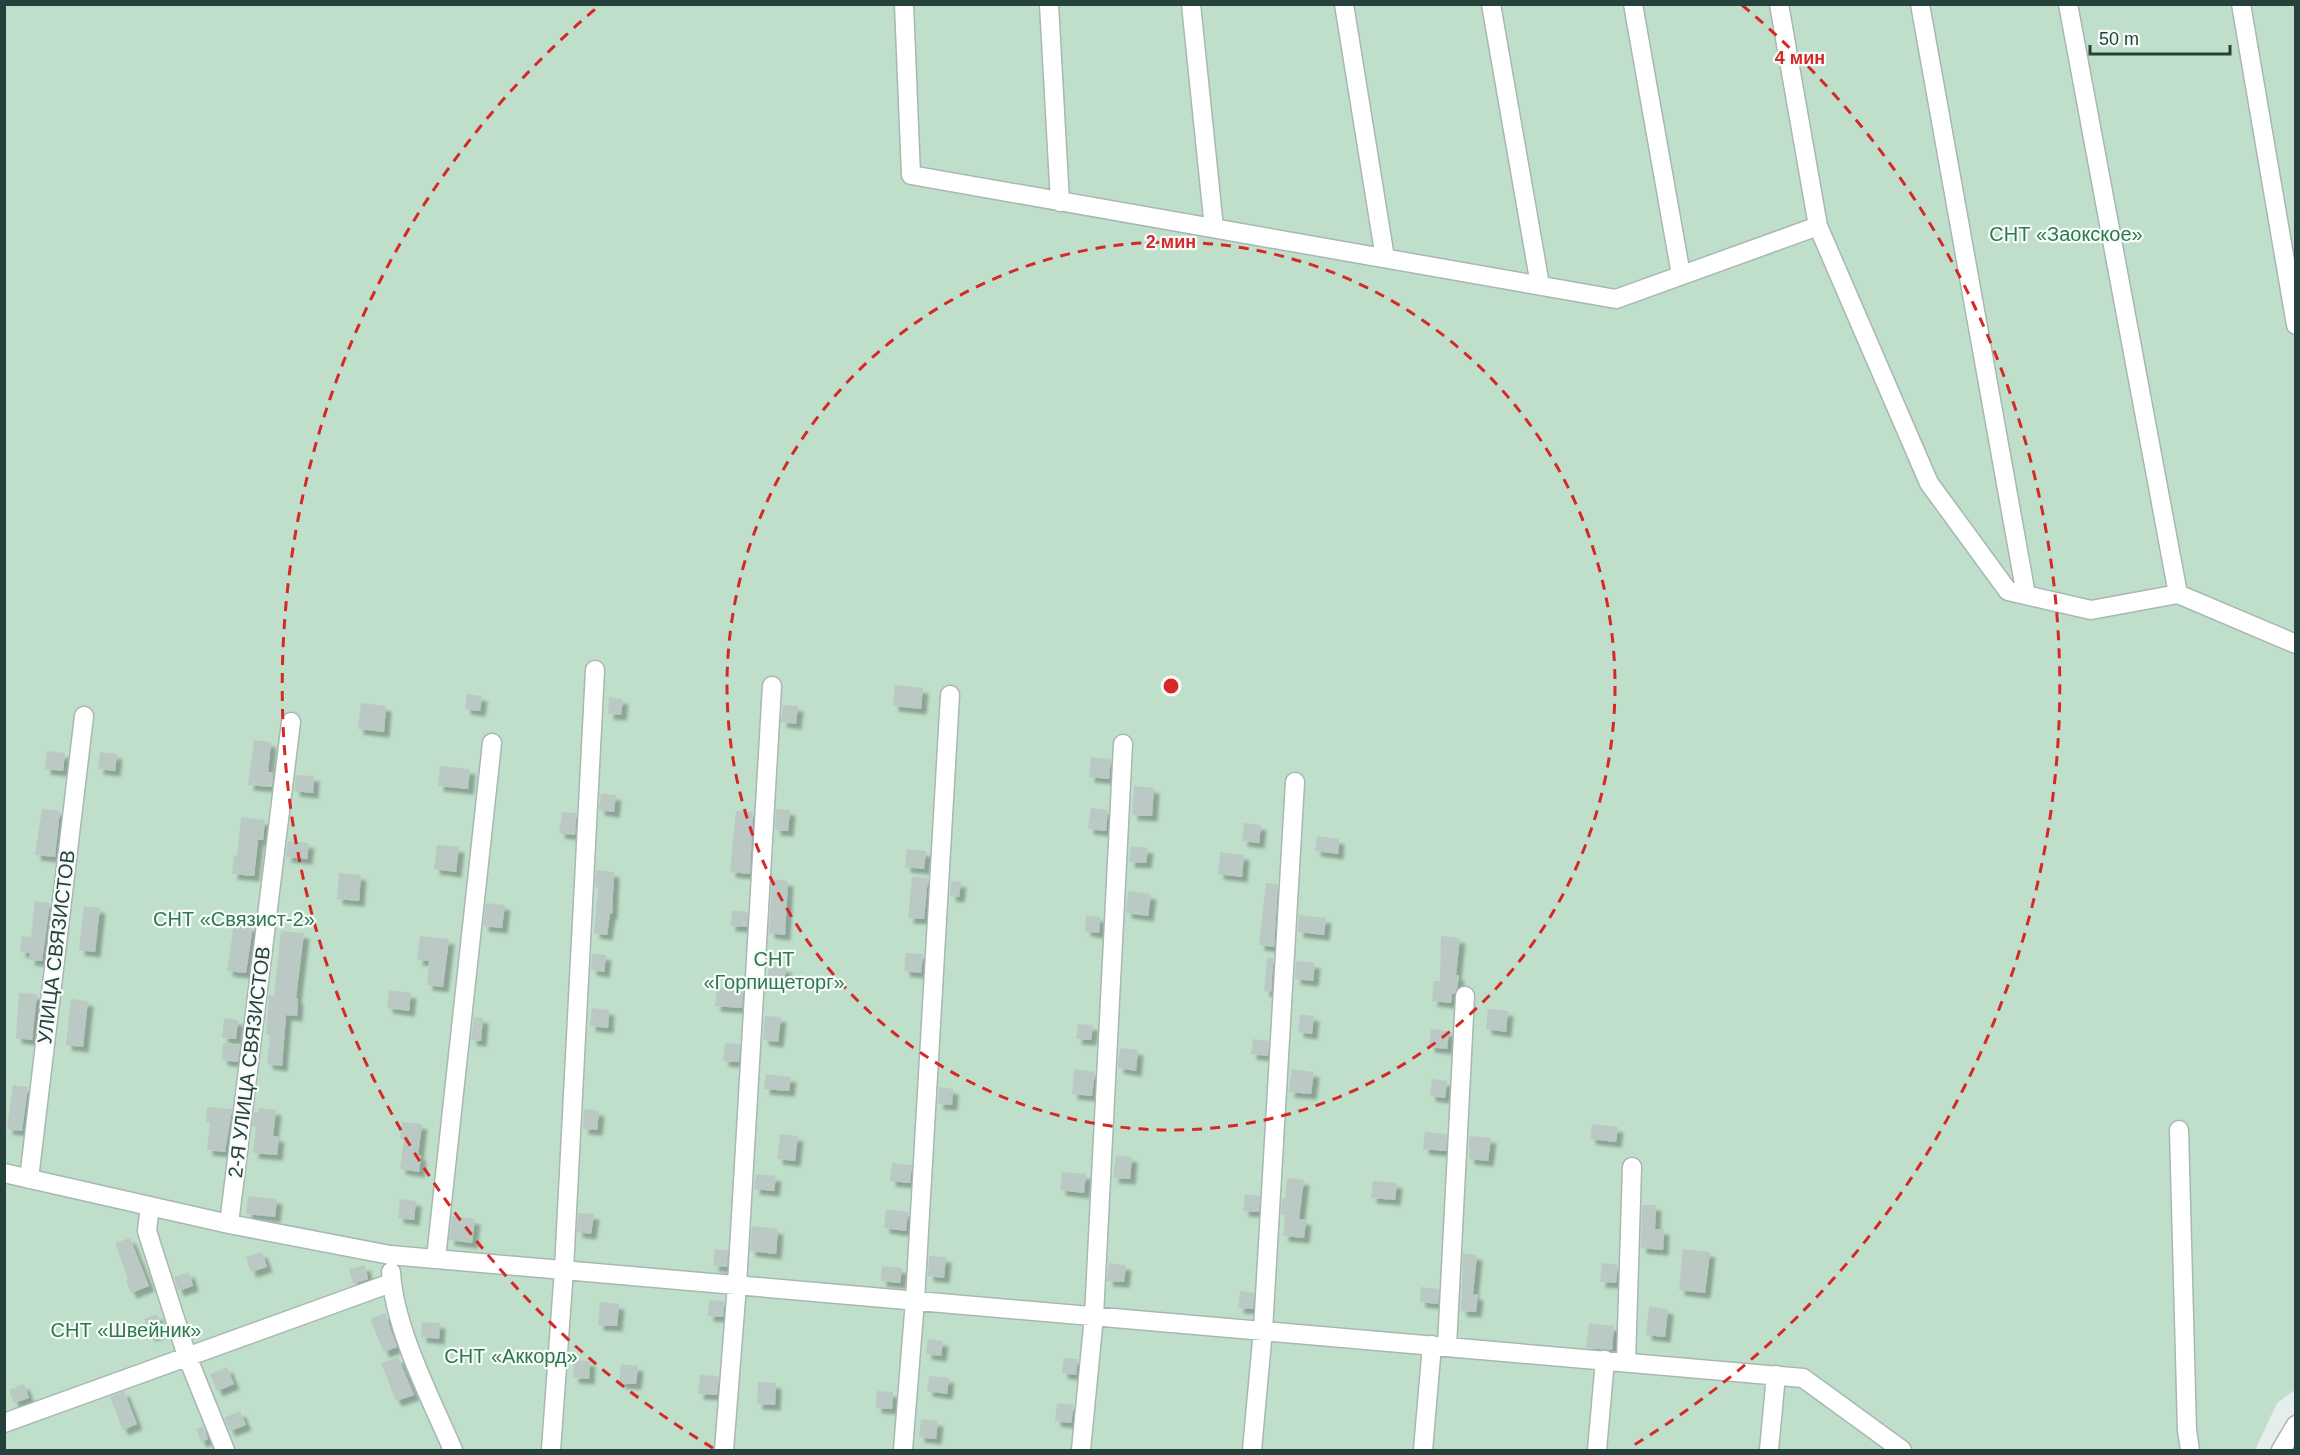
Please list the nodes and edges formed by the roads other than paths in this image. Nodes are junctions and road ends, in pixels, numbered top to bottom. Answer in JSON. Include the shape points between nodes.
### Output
{"nodes":[{"id":1,"x":904,"y":4,"type":"edge"},
{"id":2,"x":1049,"y":4,"type":"edge"},
{"id":3,"x":1191,"y":4,"type":"edge"},
{"id":4,"x":1344,"y":4,"type":"edge"},
{"id":5,"x":1491,"y":4,"type":"edge"},
{"id":6,"x":1634,"y":4,"type":"edge"},
{"id":7,"x":1779,"y":4,"type":"edge"},
{"id":8,"x":1920,"y":4,"type":"edge"},
{"id":9,"x":2068,"y":4,"type":"edge"},
{"id":10,"x":2241,"y":4,"type":"edge"},
{"id":11,"x":1060,"y":202,"type":"junction"},
{"id":12,"x":1818,"y":226,"type":"junction"},
{"id":13,"x":1214,"y":228,"type":"junction"},
{"id":14,"x":1384,"y":258,"type":"junction"},
{"id":15,"x":1681,"y":275,"type":"junction"},
{"id":16,"x":1540,"y":285,"type":"junction"},
{"id":17,"x":2295,"y":326,"type":"edge"},
{"id":18,"x":2178,"y":594,"type":"junction"},
{"id":19,"x":2026,"y":595,"type":"junction"},
{"id":20,"x":2295,"y":644,"type":"edge"},
{"id":21,"x":595,"y":670,"type":"dead end"},
{"id":22,"x":772,"y":686,"type":"dead end"},
{"id":23,"x":950,"y":695,"type":"dead end"},
{"id":24,"x":84,"y":716,"type":"dead end"},
{"id":25,"x":291,"y":722,"type":"dead end"},
{"id":26,"x":492,"y":743,"type":"dead end"},
{"id":27,"x":1123,"y":744,"type":"dead end"},
{"id":28,"x":1295,"y":782,"type":"dead end"},
{"id":29,"x":1465,"y":996,"type":"dead end"},
{"id":30,"x":2179,"y":1130,"type":"dead end"},
{"id":31,"x":1632,"y":1167,"type":"dead end"},
{"id":32,"x":4,"y":1173,"type":"edge"},
{"id":33,"x":29,"y":1179,"type":"junction"},
{"id":34,"x":150,"y":1206,"type":"junction"},
{"id":35,"x":229,"y":1224,"type":"junction"},
{"id":36,"x":390,"y":1256,"type":"junction"},
{"id":37,"x":436,"y":1258,"type":"junction"},
{"id":38,"x":564,"y":1269,"type":"junction"},
{"id":39,"x":391,"y":1283,"type":"junction"},
{"id":40,"x":737,"y":1285,"type":"junction"},
{"id":41,"x":915,"y":1300,"type":"junction"},
{"id":42,"x":1094,"y":1316,"type":"junction"},
{"id":43,"x":1263,"y":1330,"type":"junction"},
{"id":44,"x":1439,"y":1346,"type":"junction"},
{"id":45,"x":187,"y":1356,"type":"junction"},
{"id":46,"x":1605,"y":1360,"type":"junction"},
{"id":47,"x":1626,"y":1362,"type":"junction"},
{"id":48,"x":1776,"y":1375,"type":"junction"},
{"id":49,"x":5,"y":1420,"type":"edge"},
{"id":50,"x":2295,"y":1425,"type":"edge"},
{"id":51,"x":225,"y":1450,"type":"edge"},
{"id":52,"x":453,"y":1450,"type":"edge"},
{"id":53,"x":552,"y":1450,"type":"edge"},
{"id":54,"x":724,"y":1450,"type":"edge"},
{"id":55,"x":903,"y":1450,"type":"edge"},
{"id":56,"x":1081,"y":1450,"type":"edge"},
{"id":57,"x":1252,"y":1450,"type":"edge"},
{"id":58,"x":1423,"y":1450,"type":"edge"},
{"id":59,"x":1597,"y":1450,"type":"edge"},
{"id":60,"x":1769,"y":1450,"type":"edge"},
{"id":61,"x":1902,"y":1450,"type":"edge"},
{"id":62,"x":2190,"y":1450,"type":"edge"},
{"id":63,"x":2281,"y":1450,"type":"edge"}],
"edges":[{"from":1,"to":11,"type":"street","via":[[911,176]]},
{"from":2,"to":11,"type":"street"},
{"from":3,"to":13,"type":"street"},
{"from":4,"to":14,"type":"street"},
{"from":5,"to":16,"type":"street"},
{"from":6,"to":15,"type":"street"},
{"from":7,"to":12,"type":"street"},
{"from":8,"to":19,"type":"street"},
{"from":9,"to":18,"type":"street"},
{"from":10,"to":17,"type":"street"},
{"from":11,"to":13,"type":"street"},
{"from":12,"to":15,"type":"street"},
{"from":12,"to":19,"type":"street","via":[[1929,483],[2008,591]]},
{"from":13,"to":14,"type":"street"},
{"from":14,"to":16,"type":"street"},
{"from":15,"to":16,"type":"street","via":[[1616,299]]},
{"from":18,"to":19,"type":"street","via":[[2091,610]]},
{"from":18,"to":20,"type":"street"},
{"from":21,"to":38,"type":"street"},
{"from":22,"to":40,"type":"street"},
{"from":23,"to":41,"type":"street"},
{"from":24,"to":33,"type":"street","name":"УЛИЦА СВЯЗИСТОВ"},
{"from":25,"to":35,"type":"street","name":"2-Я УЛИЦА СВЯЗИСТОВ"},
{"from":26,"to":37,"type":"street"},
{"from":27,"to":42,"type":"street"},
{"from":28,"to":43,"type":"street"},
{"from":29,"to":44,"type":"street"},
{"from":30,"to":62,"type":"street"},
{"from":31,"to":47,"type":"street"},
{"from":32,"to":33,"type":"street"},
{"from":33,"to":34,"type":"street"},
{"from":34,"to":35,"type":"street"},
{"from":34,"to":45,"type":"street","via":[[147,1231]]},
{"from":35,"to":36,"type":"street"},
{"from":36,"to":37,"type":"street"},
{"from":36,"to":39,"type":"street"},
{"from":37,"to":38,"type":"street"},
{"from":38,"to":40,"type":"street"},
{"from":38,"to":53,"type":"street"},
{"from":39,"to":45,"type":"street"},
{"from":39,"to":52,"type":"street","via":[[406,1340]]},
{"from":40,"to":41,"type":"street"},
{"from":40,"to":54,"type":"street"},
{"from":41,"to":42,"type":"street"},
{"from":41,"to":55,"type":"street"},
{"from":42,"to":43,"type":"street"},
{"from":42,"to":56,"type":"street"},
{"from":43,"to":44,"type":"street"},
{"from":43,"to":57,"type":"street"},
{"from":44,"to":46,"type":"street"},
{"from":44,"to":58,"type":"street"},
{"from":45,"to":49,"type":"street"},
{"from":45,"to":51,"type":"street"},
{"from":46,"to":47,"type":"street"},
{"from":46,"to":59,"type":"street"},
{"from":47,"to":48,"type":"street"},
{"from":48,"to":60,"type":"street"},
{"from":48,"to":61,"type":"street","via":[[1803,1378]]},
{"from":50,"to":63,"type":"street"}]}
